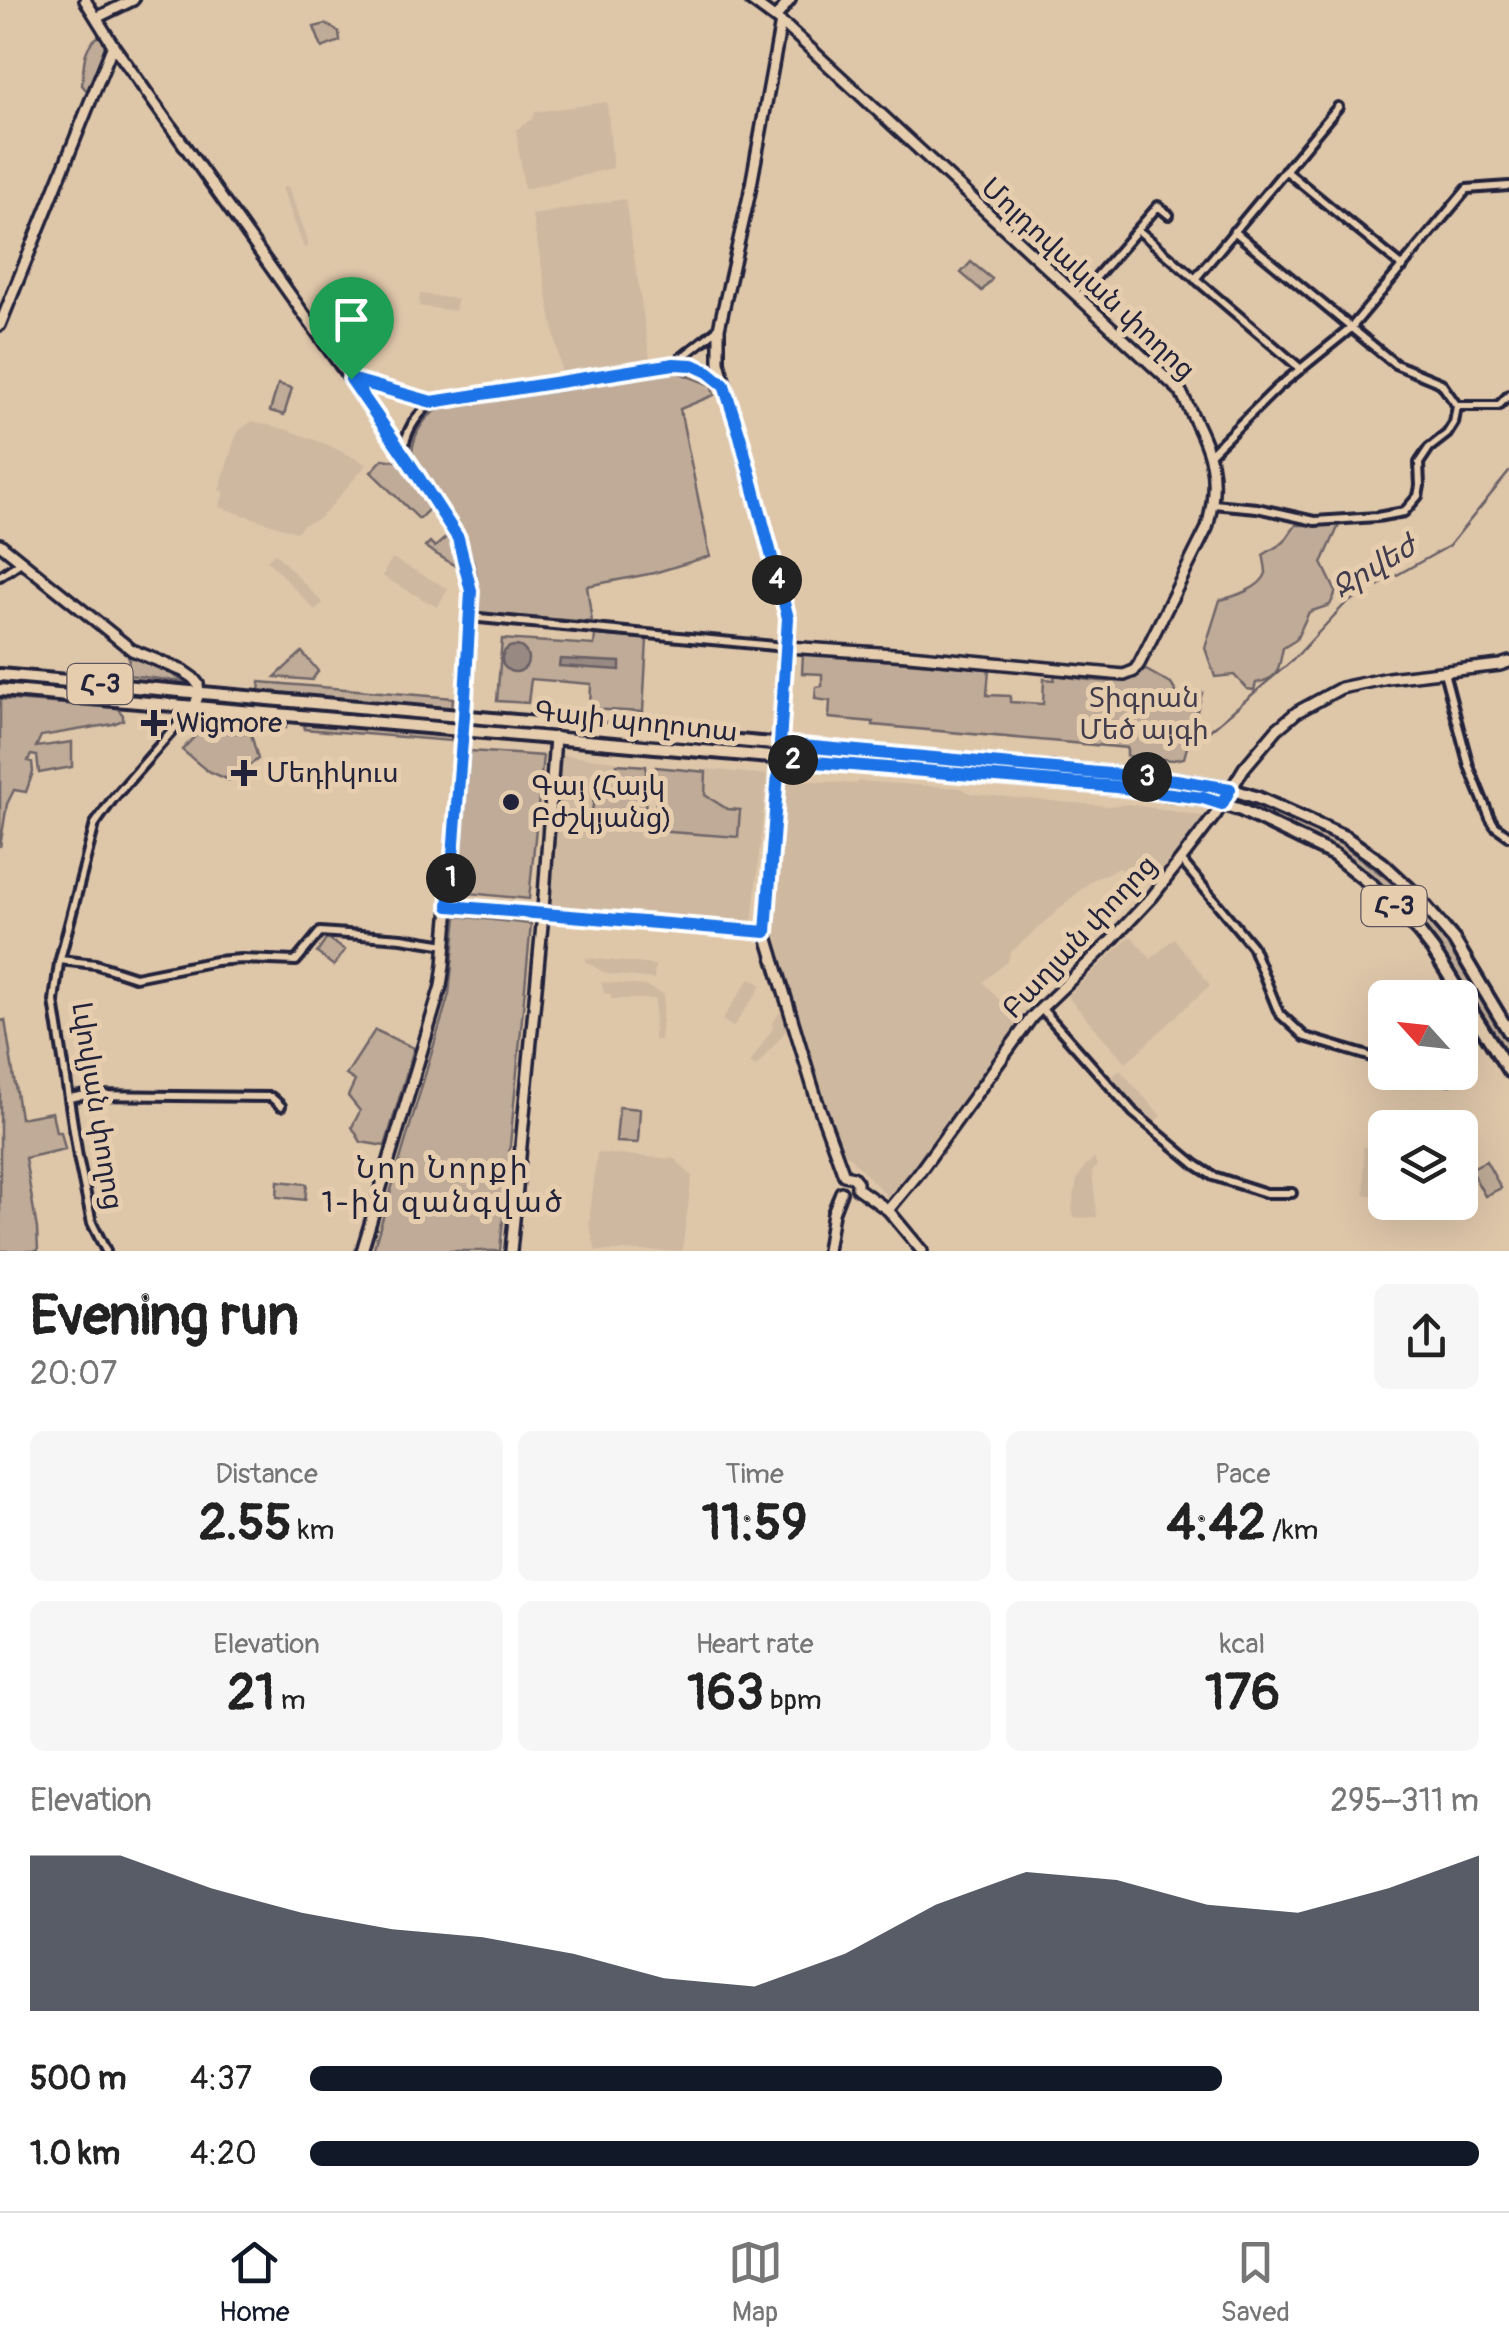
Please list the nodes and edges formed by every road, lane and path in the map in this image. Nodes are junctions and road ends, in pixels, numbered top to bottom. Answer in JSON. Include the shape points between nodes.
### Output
{"nodes":[{"id":1,"x":86,"y":0,"type":"edge"},
{"id":2,"x":94,"y":0,"type":"edge"},
{"id":3,"x":133,"y":0,"type":"edge"},
{"id":4,"x":750,"y":0,"type":"edge"},
{"id":5,"x":790,"y":0,"type":"edge"},
{"id":6,"x":98,"y":17,"type":"junction"},
{"id":7,"x":778,"y":20,"type":"junction"},
{"id":8,"x":113,"y":45,"type":"junction"},
{"id":9,"x":1338,"y":108,"type":"dead end"},
{"id":10,"x":1284,"y":170,"type":"junction"},
{"id":11,"x":1509,"y":186,"type":"edge"},
{"id":12,"x":1169,"y":214,"type":"dead end"},
{"id":13,"x":1138,"y":230,"type":"junction"},
{"id":14,"x":1234,"y":232,"type":"junction"},
{"id":15,"x":1402,"y":268,"type":"junction"},
{"id":16,"x":1196,"y":278,"type":"junction"},
{"id":17,"x":1079,"y":298,"type":"junction"},
{"id":18,"x":0,"y":325,"type":"edge"},
{"id":19,"x":719,"y":328,"type":"junction"},
{"id":20,"x":1350,"y":329,"type":"junction"},
{"id":21,"x":674,"y":364,"type":"junction"},
{"id":22,"x":1301,"y":369,"type":"junction"},
{"id":23,"x":351,"y":379,"type":"junction"},
{"id":24,"x":724,"y":385,"type":"junction"},
{"id":25,"x":1509,"y":395,"type":"edge"},
{"id":26,"x":432,"y":402,"type":"junction"},
{"id":27,"x":1457,"y":406,"type":"junction"},
{"id":28,"x":403,"y":453,"type":"junction"},
{"id":29,"x":1211,"y":453,"type":"junction"},
{"id":30,"x":1213,"y":504,"type":"junction"},
{"id":31,"x":0,"y":544,"type":"edge"},
{"id":32,"x":21,"y":562,"type":"junction"},
{"id":33,"x":0,"y":576,"type":"edge"},
{"id":34,"x":469,"y":617,"type":"junction"},
{"id":35,"x":787,"y":647,"type":"junction"},
{"id":36,"x":1509,"y":662,"type":"edge"},
{"id":37,"x":1444,"y":672,"type":"junction"},
{"id":38,"x":0,"y":675,"type":"edge"},
{"id":39,"x":0,"y":690,"type":"edge"},
{"id":40,"x":199,"y":692,"type":"junction"},
{"id":41,"x":194,"y":705,"type":"junction"},
{"id":42,"x":464,"y":716,"type":"junction"},
{"id":43,"x":464,"y":728,"type":"junction"},
{"id":44,"x":554,"y":737,"type":"junction"},
{"id":45,"x":780,"y":744,"type":"junction"},
{"id":46,"x":779,"y":759,"type":"junction"},
{"id":47,"x":1230,"y":789,"type":"junction"},
{"id":48,"x":1222,"y":804,"type":"junction"},
{"id":49,"x":1509,"y":836,"type":"edge"},
{"id":50,"x":1181,"y":860,"type":"junction"},
{"id":51,"x":449,"y":906,"type":"junction"},
{"id":52,"x":542,"y":914,"type":"junction"},
{"id":53,"x":766,"y":932,"type":"junction"},
{"id":54,"x":446,"y":945,"type":"junction"},
{"id":55,"x":60,"y":960,"type":"junction"},
{"id":56,"x":1041,"y":1006,"type":"junction"},
{"id":57,"x":1509,"y":1032,"type":"edge"},
{"id":58,"x":1368,"y":1056,"type":"edge"},
{"id":59,"x":1509,"y":1071,"type":"edge"},
{"id":60,"x":69,"y":1098,"type":"junction"},
{"id":61,"x":281,"y":1106,"type":"dead end"},
{"id":62,"x":844,"y":1175,"type":"junction"},
{"id":63,"x":857,"y":1188,"type":"junction"},
{"id":64,"x":842,"y":1192,"type":"junction"},
{"id":65,"x":1292,"y":1193,"type":"dead end"},
{"id":66,"x":888,"y":1210,"type":"junction"},
{"id":67,"x":106,"y":1251,"type":"edge"},
{"id":68,"x":362,"y":1251,"type":"edge"},
{"id":69,"x":511,"y":1251,"type":"edge"},
{"id":70,"x":827,"y":1251,"type":"edge"},
{"id":71,"x":922,"y":1251,"type":"edge"}],
"edges":[{"from":1,"to":6,"type":"street"},
{"from":2,"to":6,"type":"street"},
{"from":3,"to":6,"type":"street"},
{"from":4,"to":7,"type":"street","name":"Մոլդովական փողոց"},
{"from":5,"to":7,"type":"street"},
{"from":6,"to":8,"type":"street"},
{"from":7,"to":17,"type":"street","name":"Մոլդովական փողոց"},
{"from":7,"to":19,"type":"street"},
{"from":8,"to":18,"type":"street"},
{"from":8,"to":23,"type":"street"},
{"from":9,"to":10,"type":"street"},
{"from":10,"to":14,"type":"street"},
{"from":10,"to":15,"type":"street"},
{"from":11,"to":15,"type":"street","via":[[1467,189]]},
{"from":12,"to":13,"type":"street","via":[[1158,206]]},
{"from":13,"to":16,"type":"street"},
{"from":13,"to":17,"type":"street"},
{"from":14,"to":16,"type":"street"},
{"from":14,"to":20,"type":"street"},
{"from":15,"to":20,"type":"street"},
{"from":16,"to":22,"type":"street"},
{"from":17,"to":29,"type":"street","name":"Մոլդովական փողոց","via":[[1181,392]]},
{"from":19,"to":21,"type":"street"},
{"from":19,"to":24,"type":"street"},
{"from":20,"to":22,"type":"street"},
{"from":20,"to":27,"type":"street","via":[[1395,364],[1441,383]]},
{"from":21,"to":24,"type":"street","via":[[693,365]]},
{"from":21,"to":26,"type":"street"},
{"from":22,"to":29,"type":"street"},
{"from":23,"to":26,"type":"street"},
{"from":23,"to":28,"type":"street"},
{"from":24,"to":35,"type":"street","via":[[788,618]]},
{"from":25,"to":27,"type":"street","via":[[1498,406]]},
{"from":26,"to":28,"type":"street","via":[[410,428]]},
{"from":27,"to":30,"type":"street","via":[[1447,434],[1419,463],[1418,496],[1404,512],[1315,521]]},
{"from":28,"to":34,"type":"street","via":[[458,538],[471,591]]},
{"from":29,"to":30,"type":"street","name":"Մոլդովական փողոց"},
{"from":30,"to":35,"type":"street","name":"Մոլդովական փողոց","via":[[1139,664],[1124,675]]},
{"from":31,"to":32,"type":"street"},
{"from":32,"to":33,"type":"street"},
{"from":32,"to":40,"type":"street","via":[[132,650],[193,678]]},
{"from":34,"to":35,"type":"street"},
{"from":34,"to":42,"type":"street"},
{"from":35,"to":45,"type":"street"},
{"from":36,"to":37,"type":"street","name":"Բաղյան փողոց"},
{"from":37,"to":47,"type":"street","name":"Բաղյան փողոց","via":[[1368,682],[1322,697],[1277,729]]},
{"from":37,"to":49,"type":"street","via":[[1469,766],[1490,818]]},
{"from":38,"to":40,"type":"main road","name":"Գայի պողոտա","number":"Հ-3"},
{"from":39,"to":41,"type":"main road","name":"Գայի պողոտա","number":"Հ-3"},
{"from":40,"to":41,"type":"street"},
{"from":40,"to":42,"type":"main road","name":"Գայի պողոտա","number":"Հ-3"},
{"from":41,"to":43,"type":"main road","name":"Գայի պողոտա","number":"Հ-3"},
{"from":41,"to":55,"type":"street","name":"Լվովյան փողոց","via":[[95,824]]},
{"from":42,"to":43,"type":"street"},
{"from":42,"to":45,"type":"main road","name":"Գայի պողոտա","number":"Հ-3"},
{"from":43,"to":44,"type":"main road","name":"Գայի պողոտա","number":"Հ-3"},
{"from":43,"to":51,"type":"street"},
{"from":44,"to":46,"type":"main road","name":"Գայի պողոտա","number":"Հ-3"},
{"from":44,"to":52,"type":"street"},
{"from":45,"to":46,"type":"street"},
{"from":45,"to":47,"type":"main road","name":"Գայի պողոտա","number":"Հ-3"},
{"from":46,"to":48,"type":"main road","name":"Գայի պողոտա","number":"Հ-3","via":[[1134,789]]},
{"from":46,"to":53,"type":"street"},
{"from":47,"to":48,"type":"street","name":"Բաղյան փողոց"},
{"from":47,"to":57,"type":"main road","name":"Գայի պողոտա","number":"Հ-3","via":[[1346,837],[1382,863],[1454,940]]},
{"from":48,"to":50,"type":"street","name":"Բաղյան փողոց"},
{"from":48,"to":59,"type":"main road","name":"Գայի պողոտա","number":"Հ-3","via":[[1334,855],[1373,886],[1433,950]]},
{"from":50,"to":56,"type":"street","name":"Բաղյան փողոց","via":[[1108,944]]},
{"from":50,"to":58,"type":"street","via":[[1252,946],[1279,1013],[1304,1037]]},
{"from":51,"to":52,"type":"street"},
{"from":51,"to":54,"type":"street"},
{"from":52,"to":53,"type":"street"},
{"from":52,"to":69,"type":"street"},
{"from":53,"to":62,"type":"street"},
{"from":54,"to":55,"type":"street","via":[[320,932],[296,961],[241,958],[135,977]]},
{"from":54,"to":68,"type":"street","via":[[441,986]]},
{"from":55,"to":60,"type":"street","name":"Լվովյան փողոց","via":[[54,1001]]},
{"from":56,"to":65,"type":"street","via":[[1134,1113],[1196,1166],[1266,1193]]},
{"from":56,"to":66,"type":"street","name":"Բաղյան փողոց"},
{"from":60,"to":61,"type":"street","via":[[272,1096]]},
{"from":60,"to":67,"type":"street","name":"Լվովյան փողոց","via":[[92,1223]]},
{"from":62,"to":63,"type":"street","via":[[856,1179]]},
{"from":62,"to":64,"type":"street","via":[[838,1182]]},
{"from":63,"to":64,"type":"street"},
{"from":63,"to":66,"type":"street"},
{"from":64,"to":70,"type":"street"},
{"from":66,"to":71,"type":"street"}]}
